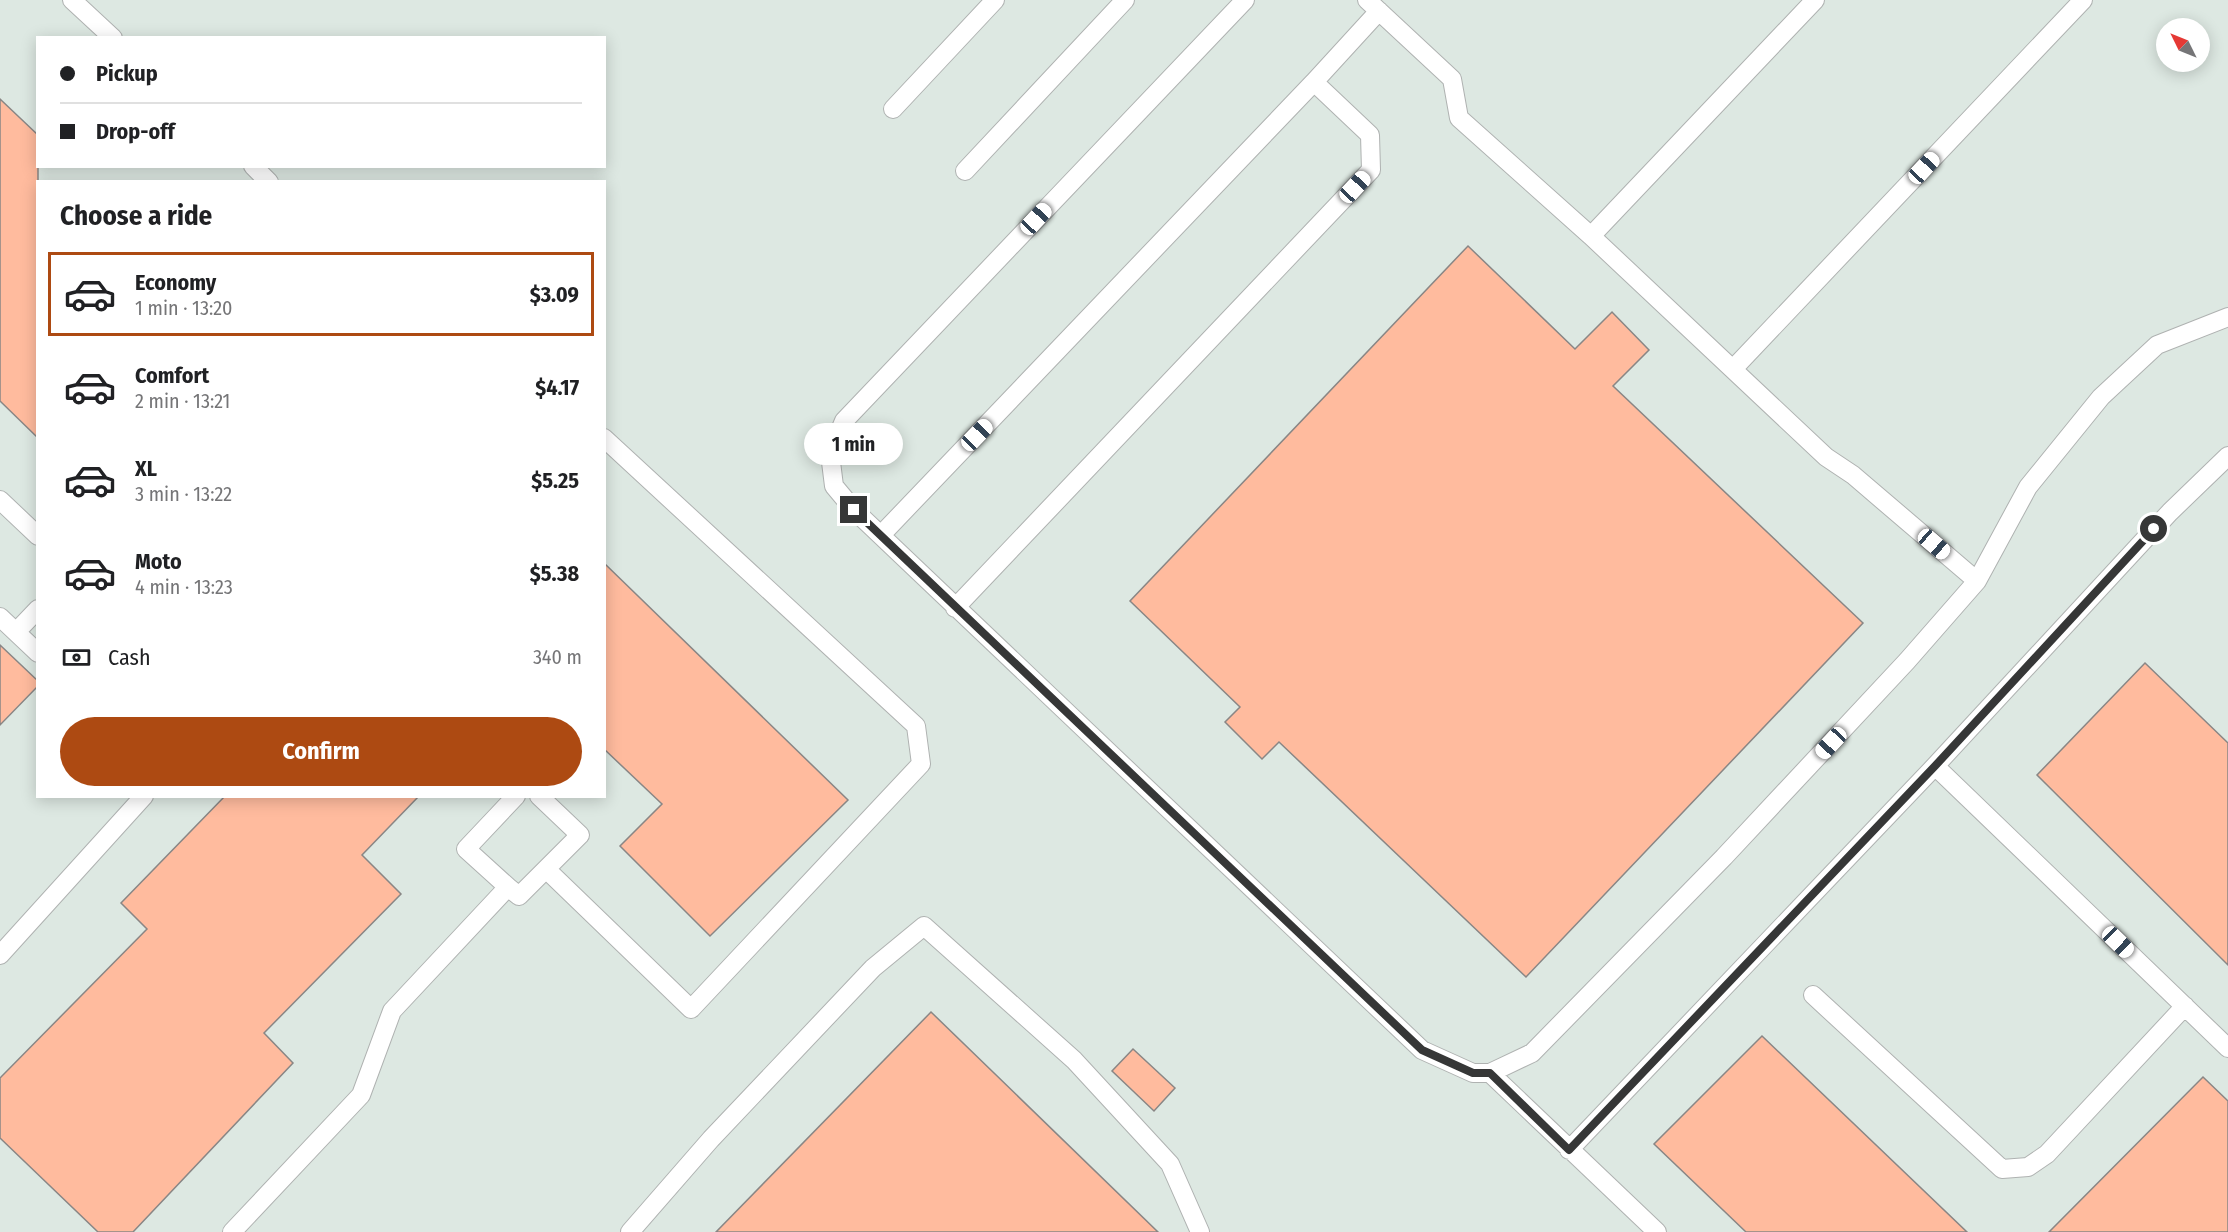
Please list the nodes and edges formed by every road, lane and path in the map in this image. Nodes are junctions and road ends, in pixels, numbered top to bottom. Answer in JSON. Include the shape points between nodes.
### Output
{"nodes":[{"id":1,"x":72,"y":0,"type":"edge"},
{"id":2,"x":995,"y":0,"type":"edge"},
{"id":3,"x":1125,"y":0,"type":"edge"},
{"id":4,"x":1245,"y":0,"type":"edge"},
{"id":5,"x":1815,"y":0,"type":"edge"},
{"id":6,"x":2083,"y":0,"type":"edge"},
{"id":7,"x":1373,"y":6,"type":"edge"},
{"id":8,"x":111,"y":36,"type":"edge"},
{"id":9,"x":1314,"y":82,"type":"junction"},
{"id":10,"x":893,"y":109,"type":"dead end"},
{"id":11,"x":255,"y":168,"type":"edge"},
{"id":12,"x":965,"y":171,"type":"dead end"},
{"id":13,"x":267,"y":180,"type":"edge"},
{"id":14,"x":1591,"y":236,"type":"junction"},
{"id":15,"x":2228,"y":317,"type":"edge"},
{"id":16,"x":1733,"y":369,"type":"junction"},
{"id":17,"x":606,"y":440,"type":"edge"},
{"id":18,"x":2228,"y":456,"type":"edge"},
{"id":19,"x":0,"y":500,"type":"edge"},
{"id":20,"x":36,"y":534,"type":"edge"},
{"id":21,"x":881,"y":535,"type":"junction"},
{"id":22,"x":1977,"y":581,"type":"junction"},
{"id":23,"x":956,"y":608,"type":"junction"},
{"id":24,"x":36,"y":611,"type":"edge"},
{"id":25,"x":0,"y":617,"type":"edge"},
{"id":26,"x":16,"y":632,"type":"junction"},
{"id":27,"x":36,"y":651,"type":"edge"},
{"id":28,"x":1935,"y":766,"type":"junction"},
{"id":29,"x":142,"y":798,"type":"edge"},
{"id":30,"x":514,"y":798,"type":"edge"},
{"id":31,"x":541,"y":798,"type":"edge"},
{"id":32,"x":546,"y":869,"type":"junction"},
{"id":33,"x":508,"y":887,"type":"junction"},
{"id":34,"x":0,"y":955,"type":"edge"},
{"id":35,"x":1812,"y":995,"type":"dead end"},
{"id":36,"x":2185,"y":1006,"type":"junction"},
{"id":37,"x":2228,"y":1048,"type":"edge"},
{"id":38,"x":1490,"y":1073,"type":"junction"},
{"id":39,"x":1569,"y":1150,"type":"junction"},
{"id":40,"x":232,"y":1232,"type":"edge"},
{"id":41,"x":630,"y":1232,"type":"edge"},
{"id":42,"x":1200,"y":1232,"type":"edge"},
{"id":43,"x":1657,"y":1232,"type":"edge"}],
"edges":[{"from":1,"to":8,"type":"lane"},
{"from":2,"to":10,"type":"lane"},
{"from":3,"to":12,"type":"lane"},
{"from":4,"to":21,"type":"lane","via":[[844,421],[830,454],[834,486]]},
{"from":5,"to":14,"type":"lane"},
{"from":6,"to":16,"type":"lane"},
{"from":7,"to":9,"type":"lane"},
{"from":7,"to":14,"type":"lane","via":[[1452,79],[1459,118]]},
{"from":9,"to":21,"type":"lane"},
{"from":9,"to":23,"type":"lane","via":[[1370,135],[1371,170]]},
{"from":11,"to":13,"type":"lane"},
{"from":14,"to":16,"type":"lane"},
{"from":15,"to":22,"type":"lane","via":[[2157,345],[2101,398],[2028,487]]},
{"from":16,"to":22,"type":"lane","via":[[1827,457]]},
{"from":17,"to":32,"type":"lane","via":[[916,726],[921,764],[691,1009]]},
{"from":18,"to":28,"type":"lane","via":[[2170,512]]},
{"from":19,"to":20,"type":"lane"},
{"from":21,"to":23,"type":"lane"},
{"from":22,"to":38,"type":"lane","via":[[1724,857],[1532,1053]]},
{"from":23,"to":38,"type":"lane","via":[[1422,1050],[1473,1073]]},
{"from":24,"to":26,"type":"lane"},
{"from":25,"to":26,"type":"lane"},
{"from":26,"to":27,"type":"lane"},
{"from":28,"to":36,"type":"lane"},
{"from":28,"to":39,"type":"lane"},
{"from":29,"to":34,"type":"lane"},
{"from":30,"to":33,"type":"lane","via":[[466,849]]},
{"from":31,"to":32,"type":"lane","via":[[580,835]]},
{"from":32,"to":33,"type":"lane","via":[[519,896]]},
{"from":33,"to":40,"type":"lane","via":[[392,1011],[361,1095]]},
{"from":35,"to":36,"type":"lane","via":[[2002,1170],[2028,1167],[2047,1154]]},
{"from":36,"to":37,"type":"lane"},
{"from":38,"to":39,"type":"lane"},
{"from":39,"to":43,"type":"lane"},
{"from":41,"to":42,"type":"lane","via":[[711,1138],[865,976],[924,926],[1074,1060],[1170,1164]]}]}
